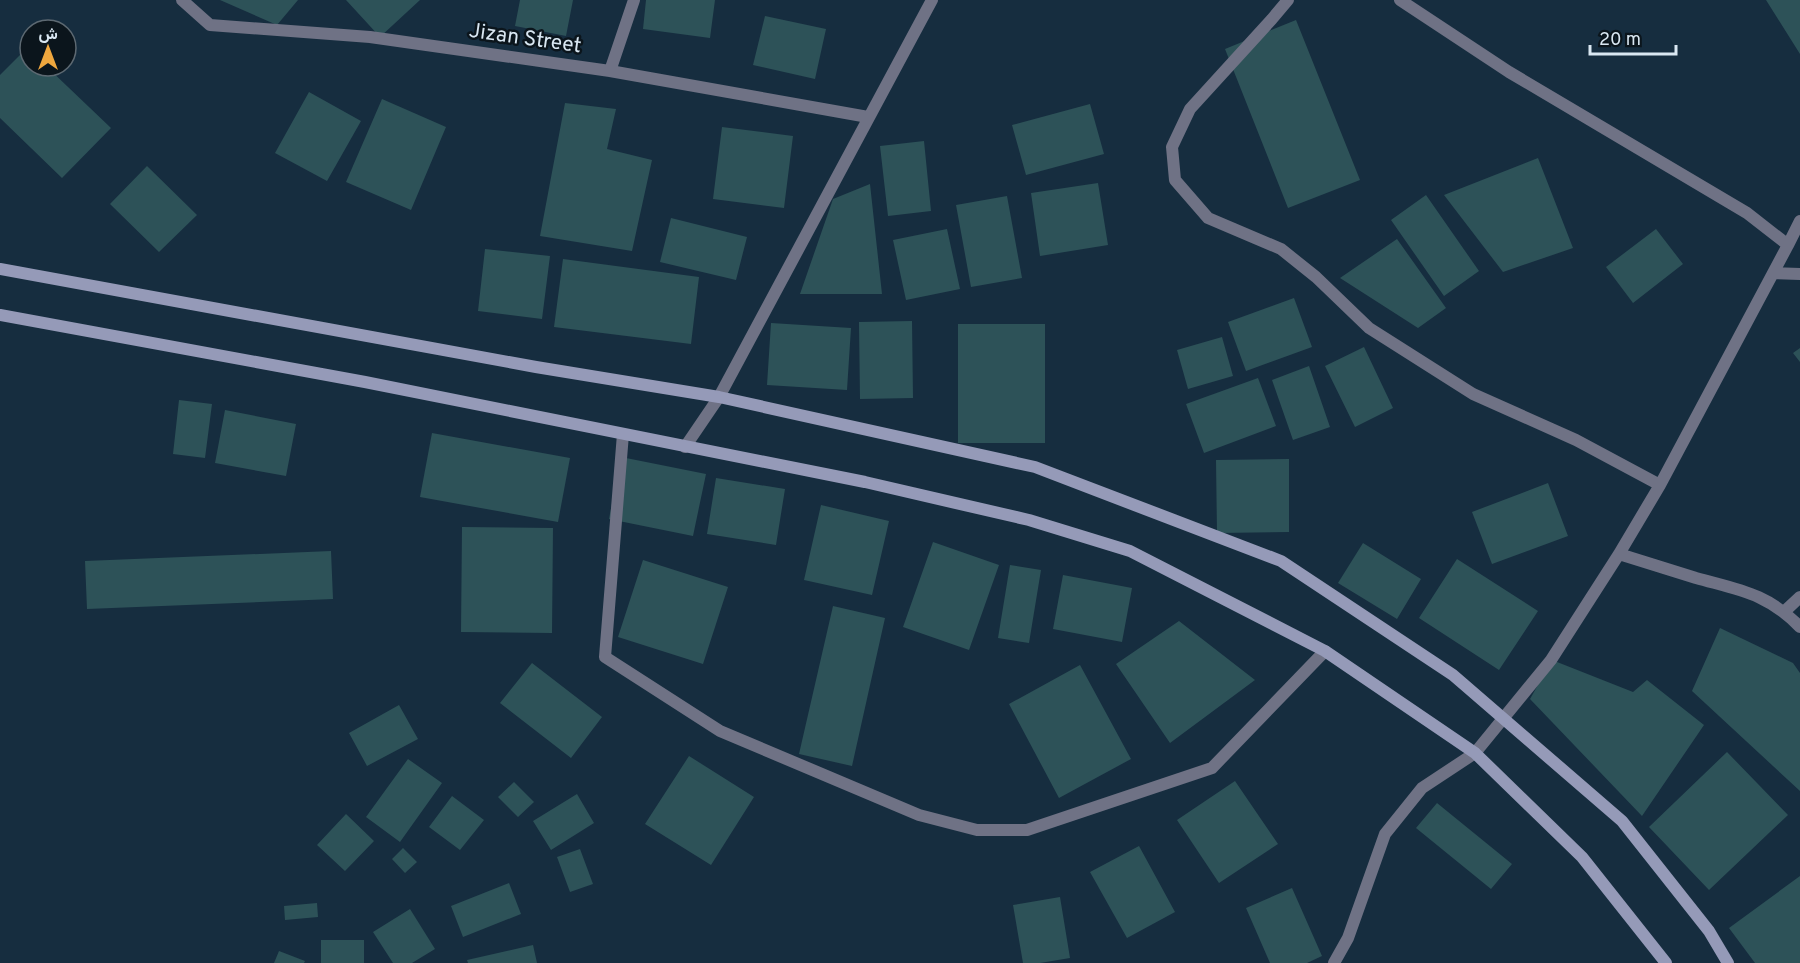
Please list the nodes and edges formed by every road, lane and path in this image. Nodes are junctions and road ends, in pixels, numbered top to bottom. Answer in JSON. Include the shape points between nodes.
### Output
{"nodes":[{"id":1,"x":182,"y":0,"type":"edge"},
{"id":2,"x":634,"y":0,"type":"edge"},
{"id":3,"x":932,"y":0,"type":"edge"},
{"id":4,"x":1287,"y":0,"type":"edge"},
{"id":5,"x":1400,"y":0,"type":"edge"},
{"id":6,"x":610,"y":71,"type":"junction"},
{"id":7,"x":868,"y":117,"type":"junction"},
{"id":8,"x":1800,"y":221,"type":"edge"},
{"id":9,"x":1788,"y":245,"type":"junction"},
{"id":10,"x":0,"y":269,"type":"edge"},
{"id":11,"x":1773,"y":273,"type":"junction"},
{"id":12,"x":1800,"y":274,"type":"edge"},
{"id":13,"x":0,"y":315,"type":"edge"},
{"id":14,"x":718,"y":397,"type":"junction"},
{"id":15,"x":623,"y":434,"type":"junction"},
{"id":16,"x":686,"y":447,"type":"junction"},
{"id":17,"x":1660,"y":485,"type":"junction"},
{"id":18,"x":1620,"y":554,"type":"junction"},
{"id":19,"x":1800,"y":597,"type":"edge"},
{"id":20,"x":1785,"y":611,"type":"junction"},
{"id":21,"x":1800,"y":627,"type":"edge"},
{"id":22,"x":1325,"y":651,"type":"junction"},
{"id":23,"x":1504,"y":720,"type":"junction"},
{"id":24,"x":1475,"y":753,"type":"junction"},
{"id":25,"x":1334,"y":963,"type":"edge"},
{"id":26,"x":1666,"y":963,"type":"edge"},
{"id":27,"x":1728,"y":963,"type":"edge"}],
"edges":[{"from":1,"to":6,"type":"street","name":"Jizan Street","via":[[210,25],[370,37]]},
{"from":2,"to":6,"type":"street"},
{"from":3,"to":7,"type":"street"},
{"from":4,"to":17,"type":"street","via":[[1190,109],[1172,147],[1175,180],[1208,218],[1281,249],[1369,328],[1473,394],[1576,440]]},
{"from":5,"to":9,"type":"street","via":[[1509,72],[1747,213]]},
{"from":6,"to":7,"type":"street","name":"Jizan Street"},
{"from":7,"to":14,"type":"street"},
{"from":8,"to":9,"type":"street"},
{"from":9,"to":11,"type":"street"},
{"from":10,"to":14,"type":"street"},
{"from":11,"to":12,"type":"street"},
{"from":11,"to":17,"type":"street"},
{"from":13,"to":15,"type":"street"},
{"from":14,"to":16,"type":"street"},
{"from":14,"to":23,"type":"street","via":[[1035,467],[1281,561],[1453,675]]},
{"from":15,"to":16,"type":"street"},
{"from":15,"to":22,"type":"street","via":[[605,657],[720,731],[920,815],[977,830],[1027,830],[1212,768]]},
{"from":16,"to":22,"type":"street","via":[[865,482],[1029,520],[1130,551]]},
{"from":17,"to":18,"type":"street"},
{"from":18,"to":20,"type":"street","via":[[1754,594]]},
{"from":18,"to":23,"type":"street","via":[[1551,660]]},
{"from":19,"to":20,"type":"street"},
{"from":20,"to":21,"type":"street"},
{"from":22,"to":24,"type":"street"},
{"from":23,"to":24,"type":"street"},
{"from":23,"to":27,"type":"street","via":[[1622,820],[1709,931]]},
{"from":24,"to":25,"type":"street","via":[[1422,788],[1385,834],[1348,938]]},
{"from":24,"to":26,"type":"street","via":[[1582,857]]}]}
